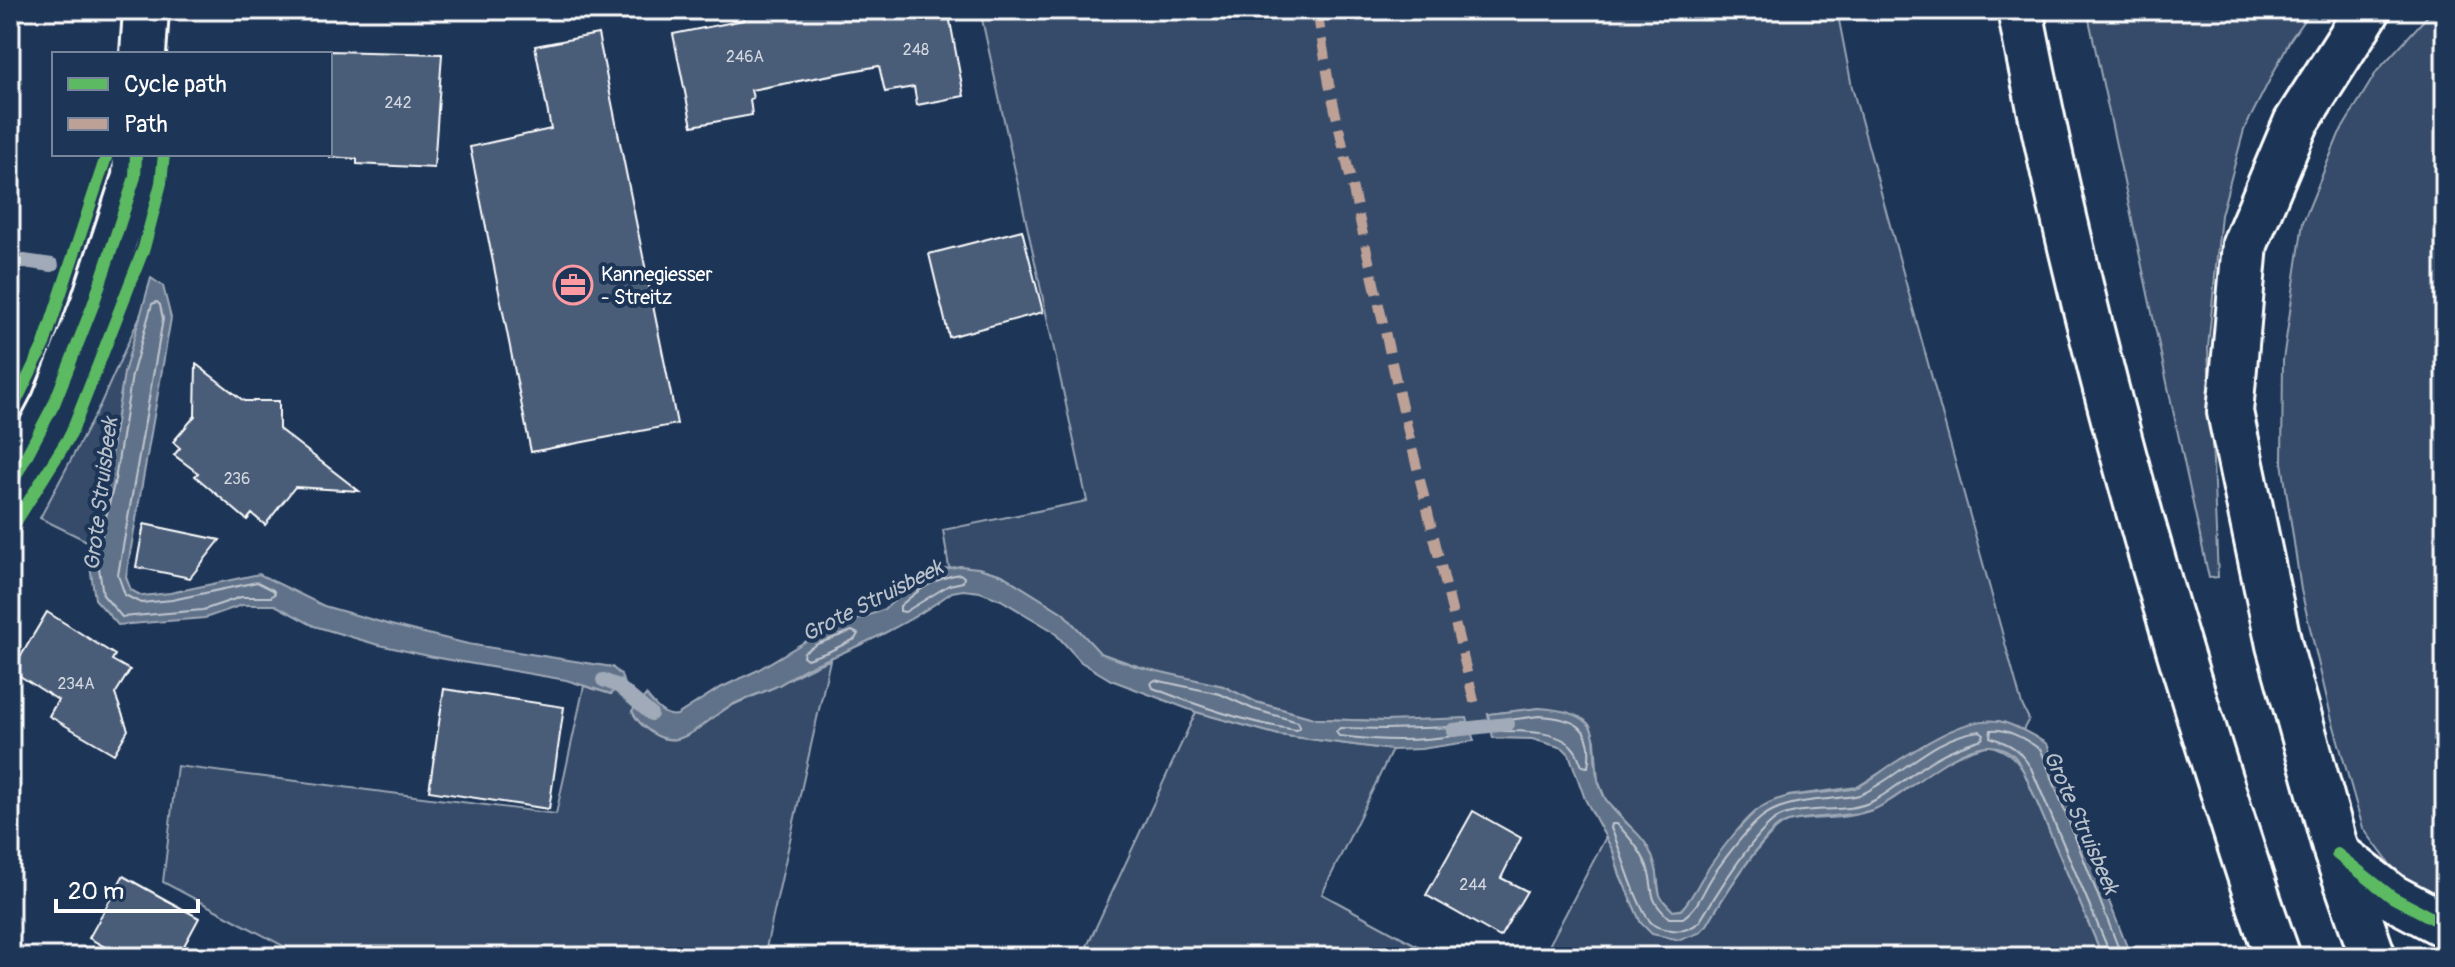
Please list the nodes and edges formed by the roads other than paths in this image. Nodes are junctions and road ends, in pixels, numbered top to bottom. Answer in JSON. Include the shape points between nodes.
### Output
{"nodes":[{"id":1,"x":146,"y":10,"type":"edge"},
{"id":2,"x":2020,"y":10,"type":"edge"},
{"id":3,"x":2368,"y":10,"type":"edge"},
{"id":4,"x":143,"y":52,"type":"edge"},
{"id":5,"x":136,"y":156,"type":"edge"},
{"id":6,"x":10,"y":487,"type":"edge"},
{"id":7,"x":2337,"y":854,"type":"junction"},
{"id":8,"x":2445,"y":925,"type":"edge"},
{"id":9,"x":2278,"y":957,"type":"edge"},
{"id":10,"x":2373,"y":957,"type":"edge"}],
"edges":[{"from":1,"to":4,"type":"main road"},
{"from":2,"to":9,"type":"main road","via":[[2128,474]]},
{"from":3,"to":7,"type":"main road","via":[[2296,123],[2245,244],[2230,412],[2279,645]]},
{"from":5,"to":6,"type":"main road","via":[[135,177],[93,305],[54,404]]},
{"from":7,"to":8,"type":"main road","via":[[2392,897]]},
{"from":7,"to":10,"type":"main road"}]}
